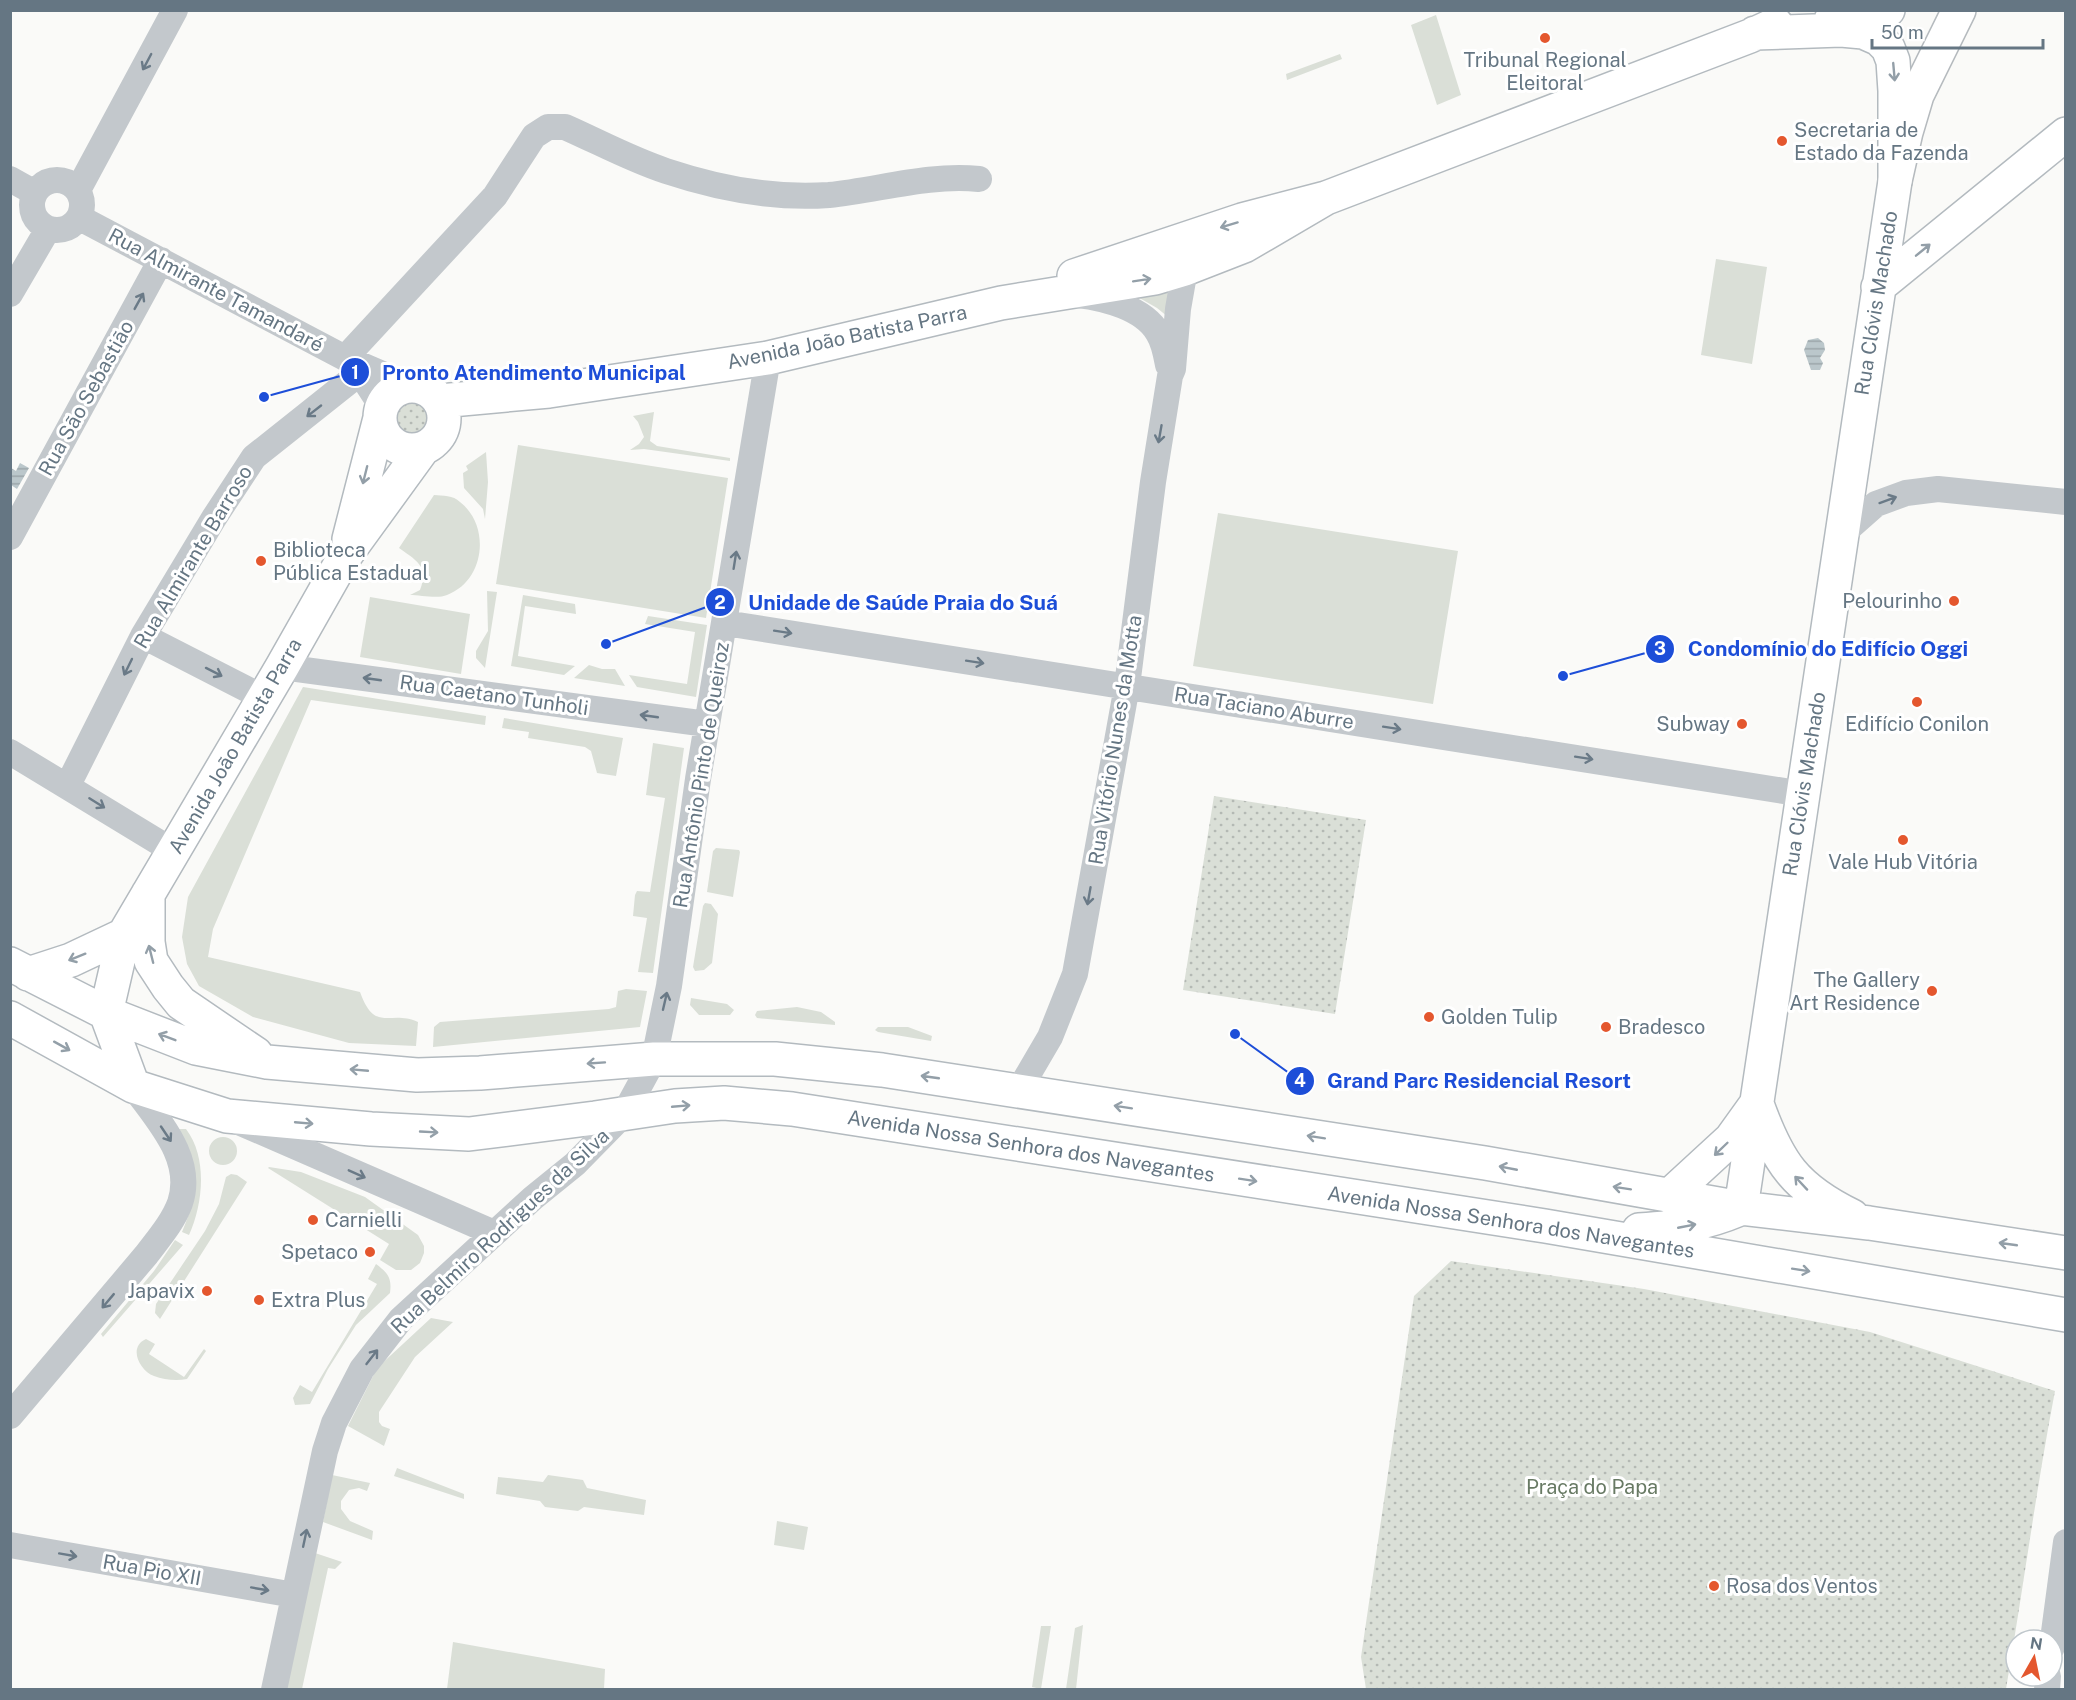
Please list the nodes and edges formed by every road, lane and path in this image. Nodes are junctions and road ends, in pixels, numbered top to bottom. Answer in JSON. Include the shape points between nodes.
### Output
{"nodes":[{"id":1,"x":175,"y":10,"type":"edge"},
{"id":2,"x":1805,"y":10,"type":"edge"},
{"id":3,"x":1888,"y":10,"type":"edge"},
{"id":4,"x":1959,"y":10,"type":"edge"},
{"id":5,"x":1755,"y":33,"type":"junction"},
{"id":6,"x":2066,"y":134,"type":"edge"},
{"id":7,"x":10,"y":179,"type":"edge"},
{"id":8,"x":979,"y":179,"type":"dead end"},
{"id":9,"x":1895,"y":181,"type":"junction"},
{"id":10,"x":78,"y":190,"type":"junction"},
{"id":11,"x":35,"y":193,"type":"junction"},
{"id":12,"x":80,"y":218,"type":"junction"},
{"id":13,"x":48,"y":229,"type":"junction"},
{"id":14,"x":1188,"y":253,"type":"junction"},
{"id":15,"x":161,"y":260,"type":"junction"},
{"id":16,"x":1878,"y":287,"type":"junction"},
{"id":17,"x":1063,"y":293,"type":"junction"},
{"id":18,"x":10,"y":294,"type":"edge"},
{"id":19,"x":1001,"y":303,"type":"junction"},
{"id":20,"x":768,"y":357,"type":"junction"},
{"id":21,"x":356,"y":366,"type":"junction"},
{"id":22,"x":1170,"y":376,"type":"junction"},
{"id":23,"x":410,"y":386,"type":"junction"},
{"id":24,"x":381,"y":412,"type":"junction"},
{"id":25,"x":435,"y":428,"type":"junction"},
{"id":26,"x":2066,"y":502,"type":"edge"},
{"id":27,"x":1842,"y":534,"type":"junction"},
{"id":28,"x":10,"y":537,"type":"edge"},
{"id":29,"x":345,"y":556,"type":"junction"},
{"id":30,"x":725,"y":623,"type":"junction"},
{"id":31,"x":143,"y":636,"type":"junction"},
{"id":32,"x":282,"y":667,"type":"junction"},
{"id":33,"x":1126,"y":686,"type":"junction"},
{"id":34,"x":264,"y":698,"type":"junction"},
{"id":35,"x":707,"y":724,"type":"junction"},
{"id":36,"x":10,"y":752,"type":"edge"},
{"id":37,"x":68,"y":785,"type":"junction"},
{"id":38,"x":1803,"y":794,"type":"junction"},
{"id":39,"x":173,"y":851,"type":"junction"},
{"id":40,"x":148,"y":894,"type":"junction"},
{"id":41,"x":124,"y":935,"type":"junction"},
{"id":42,"x":19,"y":969,"type":"edge"},
{"id":43,"x":106,"y":1013,"type":"junction"},
{"id":44,"x":10,"y":1018,"type":"edge"},
{"id":45,"x":654,"y":1059,"type":"junction"},
{"id":46,"x":267,"y":1062,"type":"junction"},
{"id":47,"x":133,"y":1086,"type":"junction"},
{"id":48,"x":1019,"y":1090,"type":"junction"},
{"id":49,"x":1757,"y":1103,"type":"junction"},
{"id":50,"x":624,"y":1114,"type":"junction"},
{"id":51,"x":227,"y":1116,"type":"junction"},
{"id":52,"x":1669,"y":1196,"type":"junction"},
{"id":53,"x":1741,"y":1208,"type":"junction"},
{"id":54,"x":1869,"y":1223,"type":"junction"},
{"id":55,"x":1545,"y":1226,"type":"junction"},
{"id":56,"x":494,"y":1233,"type":"junction"},
{"id":57,"x":2066,"y":1253,"type":"edge"},
{"id":58,"x":2063,"y":1316,"type":"edge"},
{"id":59,"x":22,"y":1386,"type":"edge"},
{"id":60,"x":10,"y":1416,"type":"edge"},
{"id":61,"x":2066,"y":1542,"type":"edge"},
{"id":62,"x":11,"y":1544,"type":"edge"},
{"id":63,"x":294,"y":1596,"type":"junction"},
{"id":64,"x":2055,"y":1628,"type":"edge"},
{"id":65,"x":274,"y":1689,"type":"edge"}],
"edges":[{"from":1,"to":10,"type":"street","one_way":true},
{"from":2,"to":5,"type":"main road","name":"Avenida João Batista Parra"},
{"from":3,"to":5,"type":"main road","name":"Avenida João Batista Parra"},
{"from":4,"to":9,"type":"main road","via":[[1917,95]]},
{"from":5,"to":9,"type":"main road","one_way":true,"via":[[1833,29],[1863,32],[1888,48],[1896,91]]},
{"from":5,"to":14,"type":"main road","name":"Avenida João Batista Parra","via":[[1326,198],[1242,220]]},
{"from":16,"to":6,"type":"main road","one_way":true},
{"from":7,"to":11,"type":"street"},
{"from":8,"to":21,"type":"street","name":"Rua Almirante Barroso","via":[[912,182],[829,195],[727,188],[666,171],[566,127],[548,127],[534,136],[495,196]]},
{"from":9,"to":16,"type":"main road","name":"Rua Clóvis Machado"},
{"from":10,"to":11,"type":"street","via":[[61,180],[41,185]]},
{"from":10,"to":12,"type":"street","via":[[83,208]]},
{"from":11,"to":13,"type":"street","via":[[32,210]]},
{"from":12,"to":13,"type":"street","via":[[66,230]]},
{"from":12,"to":15,"type":"street","name":"Rua Almirante Tamandaré"},
{"from":13,"to":18,"type":"street"},
{"from":17,"to":14,"type":"main road","name":"Avenida João Batista Parra","one_way":true,"via":[[1155,278]]},
{"from":14,"to":19,"type":"main road","name":"Avenida João Batista Parra","via":[[1091,269]]},
{"from":14,"to":22,"type":"street","name":"Rua Vitório Nunes da Motta"},
{"from":15,"to":21,"type":"street","name":"Rua Almirante Tamandaré"},
{"from":28,"to":15,"type":"street","name":"Rua São Sebastião","one_way":true},
{"from":16,"to":27,"type":"main road","name":"Rua Clóvis Machado"},
{"from":17,"to":19,"type":"main road","name":"Avenida João Batista Parra"},
{"from":17,"to":22,"type":"street","name":"Rua Vitório Nunes da Motta","via":[[1095,297],[1144,317],[1158,332]]},
{"from":19,"to":20,"type":"main road","name":"Avenida João Batista Parra"},
{"from":20,"to":25,"type":"main road","name":"Avenida João Batista Parra","via":[[549,391]]},
{"from":30,"to":20,"type":"street","name":"Rua Antônio Pinto de Queiroz","one_way":true},
{"from":21,"to":23,"type":"street","name":"Rua Almirante Tamandaré"},
{"from":21,"to":24,"type":"street","name":"Rua Almirante Tamandaré"},
{"from":21,"to":31,"type":"street","name":"Rua Almirante Barroso","one_way":true,"via":[[254,457]]},
{"from":22,"to":33,"type":"street","name":"Rua Vitório Nunes da Motta","one_way":true},
{"from":23,"to":24,"type":"main road","via":[[387,398]]},
{"from":23,"to":25,"type":"main road","via":[[433,393]]},
{"from":24,"to":25,"type":"main road","via":[[383,433],[396,447],[408,451]]},
{"from":24,"to":29,"type":"main road","name":"Avenida João Batista Parra","one_way":true},
{"from":25,"to":29,"type":"main road","name":"Avenida João Batista Parra"},
{"from":27,"to":26,"type":"street","one_way":true,"via":[[1876,504],[1906,493],[1938,489]]},
{"from":27,"to":38,"type":"main road","name":"Rua Clóvis Machado"},
{"from":29,"to":32,"type":"main road","name":"Avenida João Batista Parra"},
{"from":30,"to":33,"type":"street","name":"Rua Taciano Aburre","one_way":true},
{"from":30,"to":35,"type":"street","name":"Rua Antônio Pinto de Queiroz"},
{"from":31,"to":34,"type":"street","one_way":true},
{"from":31,"to":37,"type":"street","name":"Rua Almirante Barroso","one_way":true},
{"from":32,"to":34,"type":"main road","name":"Avenida João Batista Parra"},
{"from":35,"to":32,"type":"street","name":"Rua Caetano Tunholi","one_way":true},
{"from":33,"to":38,"type":"street","name":"Rua Taciano Aburre","one_way":true},
{"from":33,"to":48,"type":"street","name":"Rua Vitório Nunes da Motta","one_way":true,"via":[[1075,974],[1050,1037]]},
{"from":34,"to":39,"type":"main road","name":"Avenida João Batista Parra"},
{"from":45,"to":35,"type":"street","name":"Rua Antônio Pinto de Queiroz","one_way":true,"via":[[669,986]]},
{"from":36,"to":37,"type":"street"},
{"from":37,"to":39,"type":"street","one_way":true},
{"from":38,"to":49,"type":"main road","name":"Rua Clóvis Machado"},
{"from":39,"to":40,"type":"main road","name":"Avenida João Batista Parra"},
{"from":40,"to":41,"type":"main road","name":"Avenida João Batista Parra"},
{"from":46,"to":40,"type":"main road","one_way":true,"via":[[181,1003],[168,987],[151,961]]},
{"from":41,"to":42,"type":"main road","one_way":true,"via":[[72,960]]},
{"from":41,"to":43,"type":"main road","name":"Avenida João Batista Parra"},
{"from":42,"to":43,"type":"main road"},
{"from":46,"to":43,"type":"main road","one_way":true,"via":[[196,1048]]},
{"from":43,"to":47,"type":"main road"},
{"from":44,"to":47,"type":"main road","name":"Avenida Nossa Senhora dos Navegantes","one_way":true},
{"from":45,"to":46,"type":"main road","one_way":true,"via":[[417,1075]]},
{"from":48,"to":45,"type":"main road","one_way":true,"via":[[775,1059]]},
{"from":45,"to":50,"type":"street","name":"Rua Antônio Pinto de Queiroz"},
{"from":47,"to":51,"type":"main road","name":"Avenida Nossa Senhora dos Navegantes"},
{"from":47,"to":59,"type":"street","one_way":true,"via":[[175,1147],[183,1166],[180,1203],[147,1254]]},
{"from":52,"to":48,"type":"main road","one_way":true},
{"from":49,"to":52,"type":"main road","one_way":true,"via":[[1731,1139]]},
{"from":49,"to":53,"type":"main road","name":"Rua Clóvis Machado"},
{"from":54,"to":49,"type":"main road","one_way":true,"via":[[1807,1189],[1785,1165]]},
{"from":51,"to":50,"type":"main road","name":"Avenida Nossa Senhora dos Navegantes","one_way":true,"via":[[469,1134]]},
{"from":50,"to":55,"type":"main road","name":"Avenida Nossa Senhora dos Navegantes","one_way":true,"via":[[724,1103],[792,1109]]},
{"from":50,"to":56,"type":"street","name":"Rua Belmiro Rodrigues da Silva","via":[[575,1164]]},
{"from":51,"to":56,"type":"street","one_way":true},
{"from":52,"to":53,"type":"main road"},
{"from":53,"to":54,"type":"main road"},
{"from":55,"to":53,"type":"main road","one_way":true,"via":[[1637,1230],[1682,1227],[1714,1220]]},
{"from":57,"to":54,"type":"main road","one_way":true},
{"from":55,"to":58,"type":"main road","name":"Avenida Nossa Senhora dos Navegantes","one_way":true},
{"from":63,"to":56,"type":"street","name":"Rua Belmiro Rodrigues da Silva","one_way":true,"via":[[333,1423],[362,1369],[401,1319]]},
{"from":59,"to":60,"type":"street"},
{"from":61,"to":64,"type":"street"},
{"from":62,"to":63,"type":"street","name":"Rua Pio XII","one_way":true},
{"from":63,"to":65,"type":"street","name":"Rua Belmiro Rodrigues da Silva"}]}
